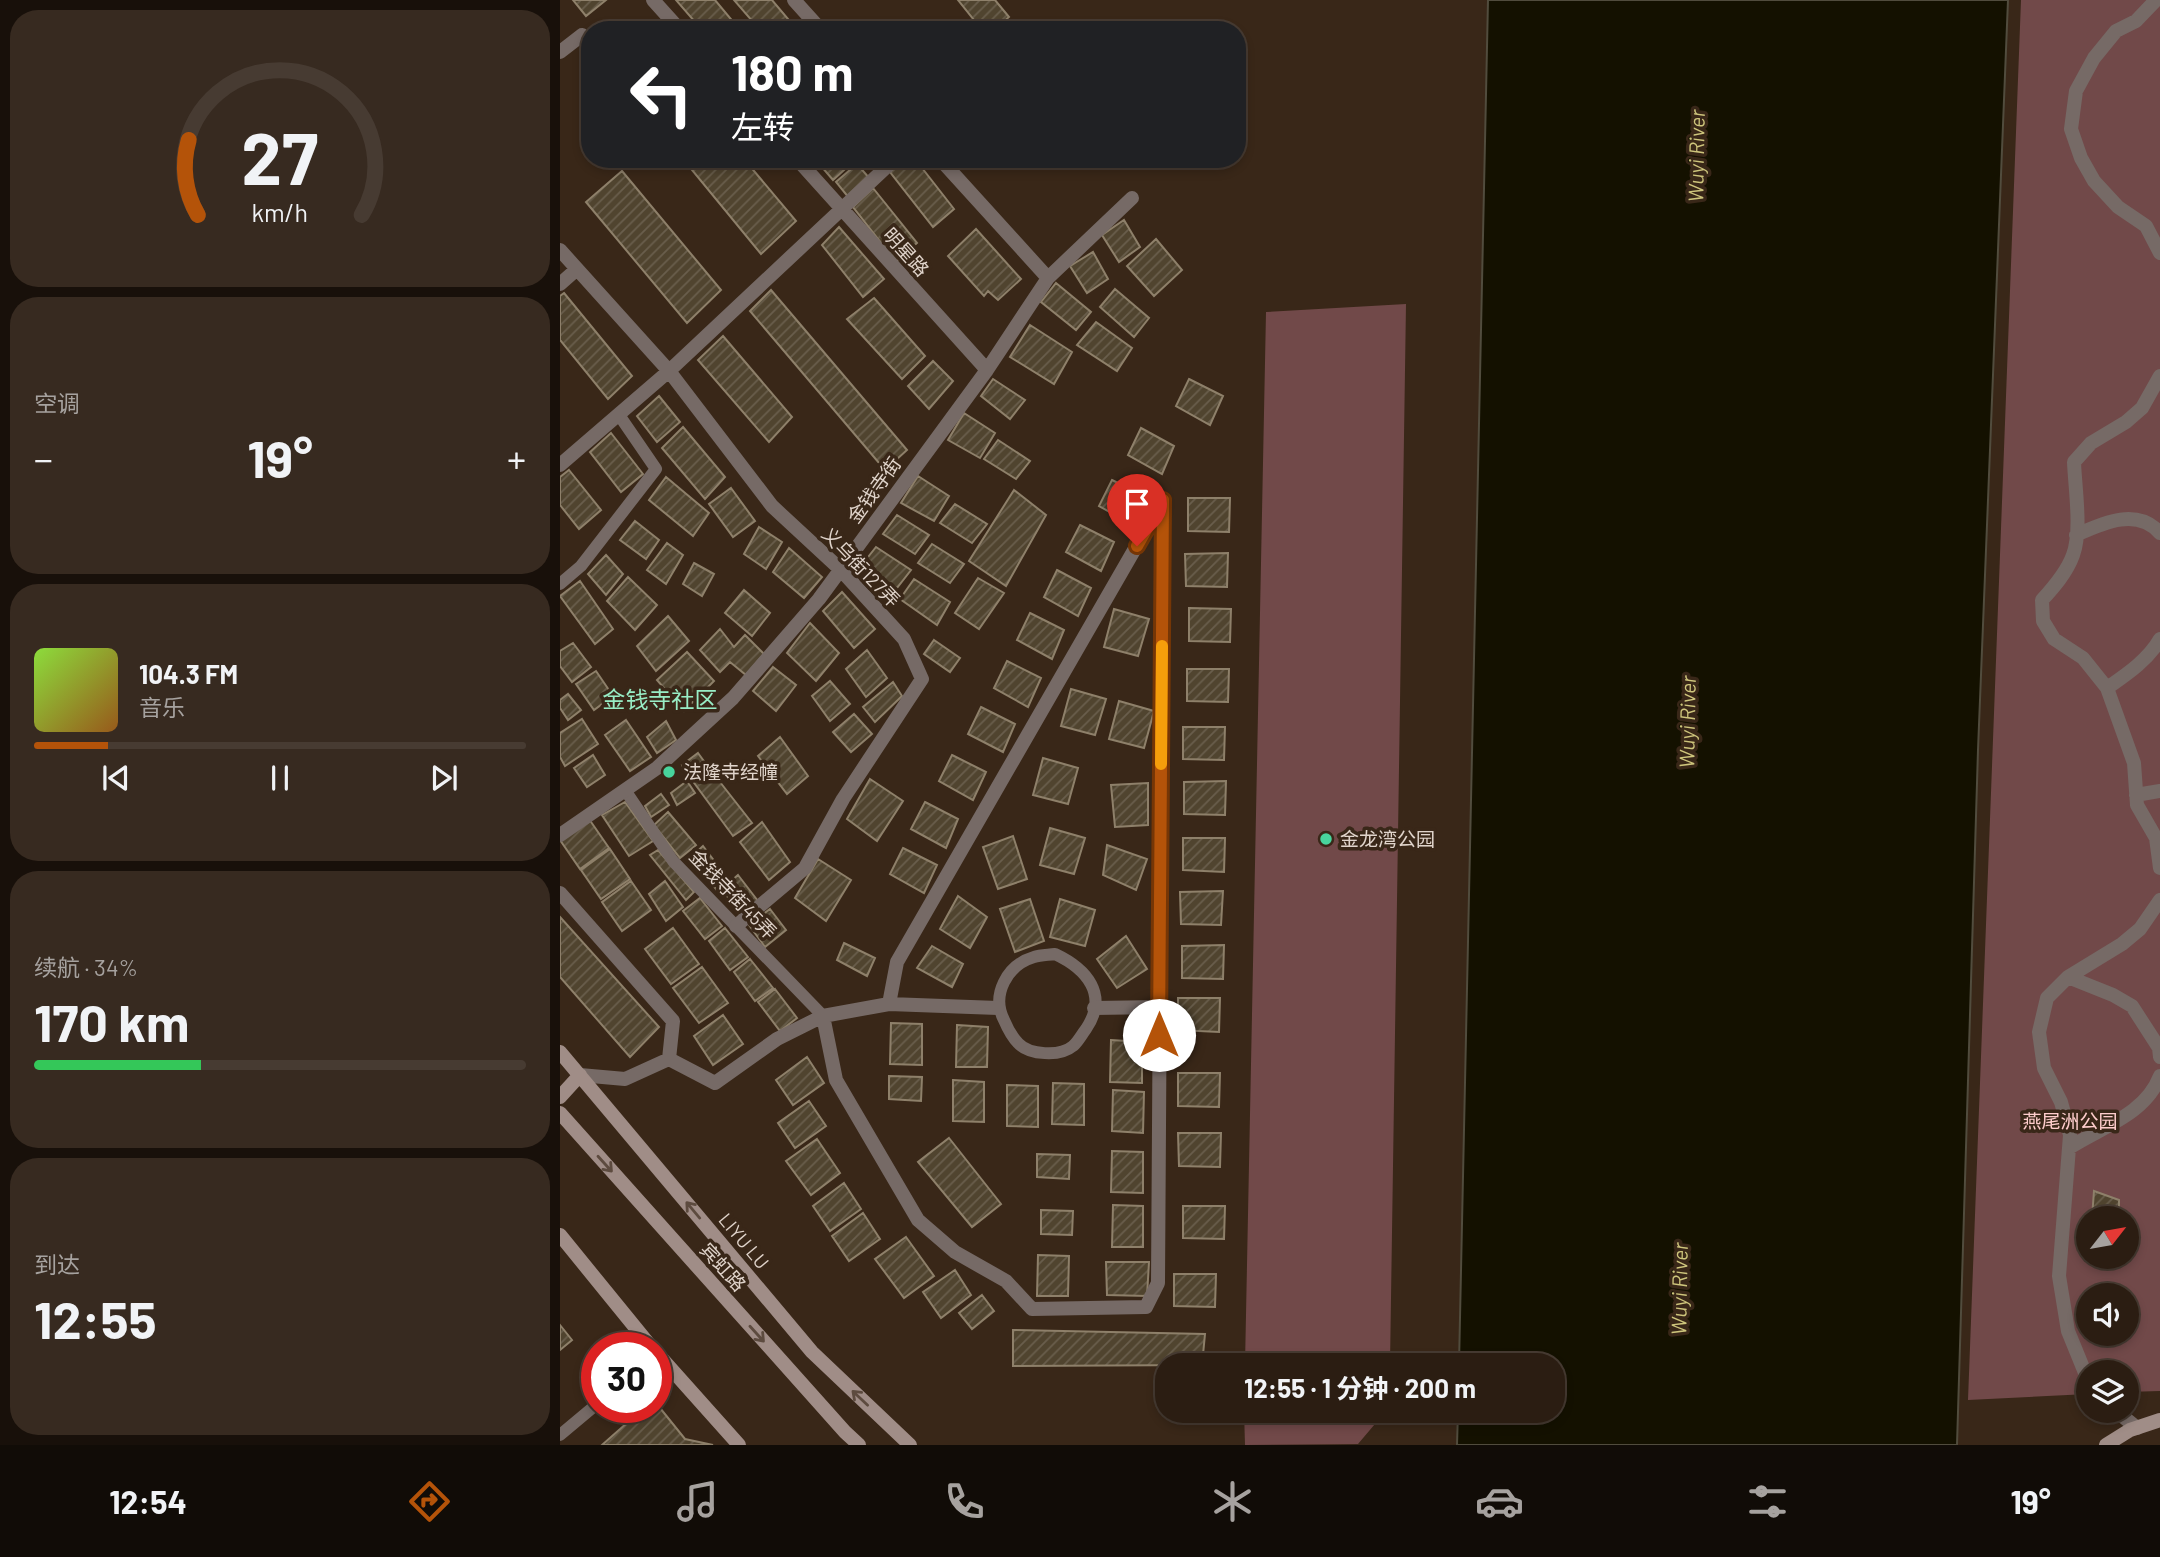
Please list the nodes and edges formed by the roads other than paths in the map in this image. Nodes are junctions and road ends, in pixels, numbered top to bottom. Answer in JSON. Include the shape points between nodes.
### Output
{"nodes":[{"id":1,"x":653,"y":0,"type":"edge"},
{"id":2,"x":794,"y":0,"type":"edge"},
{"id":3,"x":2156,"y":0,"type":"edge"},
{"id":4,"x":672,"y":21,"type":"edge"},
{"id":5,"x":813,"y":21,"type":"edge"},
{"id":6,"x":581,"y":36,"type":"edge"},
{"id":7,"x":560,"y":52,"type":"edge"},
{"id":8,"x":805,"y":168,"type":"edge"},
{"id":9,"x":886,"y":168,"type":"edge"},
{"id":10,"x":948,"y":168,"type":"edge"},
{"id":11,"x":1132,"y":198,"type":"dead end"},
{"id":12,"x":842,"y":210,"type":"junction"},
{"id":13,"x":560,"y":250,"type":"edge"},
{"id":14,"x":2160,"y":253,"type":"edge"},
{"id":15,"x":577,"y":269,"type":"junction"},
{"id":16,"x":1048,"y":278,"type":"junction"},
{"id":17,"x":560,"y":284,"type":"edge"},
{"id":18,"x":987,"y":370,"type":"junction"},
{"id":19,"x":669,"y":371,"type":"junction"},
{"id":20,"x":2160,"y":376,"type":"edge"},
{"id":21,"x":618,"y":415,"type":"junction"},
{"id":22,"x":560,"y":465,"type":"edge"},
{"id":23,"x":2160,"y":533,"type":"edge"},
{"id":24,"x":2076,"y":535,"type":"junction"},
{"id":25,"x":840,"y":569,"type":"junction"},
{"id":26,"x":560,"y":584,"type":"edge"},
{"id":27,"x":2160,"y":639,"type":"edge"},
{"id":28,"x":2108,"y":688,"type":"junction"},
{"id":29,"x":625,"y":790,"type":"junction"},
{"id":30,"x":2160,"y":791,"type":"edge"},
{"id":31,"x":2136,"y":795,"type":"junction"},
{"id":32,"x":560,"y":835,"type":"edge"},
{"id":33,"x":2160,"y":868,"type":"edge"},
{"id":34,"x":560,"y":893,"type":"edge"},
{"id":35,"x":2160,"y":900,"type":"edge"},
{"id":36,"x":736,"y":926,"type":"junction"},
{"id":37,"x":2068,"y":977,"type":"junction"},
{"id":38,"x":889,"y":1004,"type":"junction"},
{"id":39,"x":1160,"y":1007,"type":"junction"},
{"id":40,"x":998,"y":1008,"type":"junction"},
{"id":41,"x":1094,"y":1008,"type":"junction"},
{"id":42,"x":823,"y":1016,"type":"junction"},
{"id":43,"x":560,"y":1052,"type":"edge"},
{"id":44,"x":2160,"y":1057,"type":"edge"},
{"id":45,"x":669,"y":1059,"type":"junction"},
{"id":46,"x":580,"y":1074,"type":"junction"},
{"id":47,"x":2160,"y":1076,"type":"edge"},
{"id":48,"x":560,"y":1097,"type":"edge"},
{"id":49,"x":560,"y":1113,"type":"edge"},
{"id":50,"x":2068,"y":1148,"type":"junction"},
{"id":51,"x":560,"y":1235,"type":"edge"},
{"id":52,"x":640,"y":1332,"type":"edge"},
{"id":53,"x":2080,"y":1360,"type":"edge"},
{"id":54,"x":672,"y":1370,"type":"edge"},
{"id":55,"x":581,"y":1417,"type":"edge"},
{"id":56,"x":2160,"y":1420,"type":"edge"},
{"id":57,"x":2131,"y":1423,"type":"edge"},
{"id":58,"x":2137,"y":1428,"type":"junction"},
{"id":59,"x":560,"y":1434,"type":"edge"},
{"id":60,"x":739,"y":1445,"type":"edge"},
{"id":61,"x":859,"y":1445,"type":"edge"},
{"id":62,"x":910,"y":1445,"type":"edge"},
{"id":63,"x":2106,"y":1445,"type":"edge"}],
"edges":[{"from":1,"to":4,"type":"street"},
{"from":2,"to":5,"type":"street"},
{"from":3,"to":14,"type":"street","via":[[2136,21],[2116,31],[2094,58],[2076,91],[2071,128],[2094,181],[2146,226]]},
{"from":6,"to":7,"type":"street"},
{"from":8,"to":12,"type":"street","name":"明星路"},
{"from":9,"to":12,"type":"street"},
{"from":10,"to":16,"type":"street"},
{"from":11,"to":16,"type":"street","name":"金钱寺街"},
{"from":12,"to":18,"type":"street","name":"明星路"},
{"from":12,"to":19,"type":"street"},
{"from":13,"to":15,"type":"street","name":"义乌街127弄"},
{"from":15,"to":17,"type":"street"},
{"from":15,"to":19,"type":"street","name":"义乌街127弄"},
{"from":16,"to":18,"type":"street","name":"金钱寺街"},
{"from":18,"to":25,"type":"street","name":"金钱寺街"},
{"from":19,"to":21,"type":"street"},
{"from":19,"to":25,"type":"street","name":"义乌街127弄","via":[[772,506]]},
{"from":20,"to":24,"type":"street","via":[[2142,408],[2091,443],[2074,462]]},
{"from":21,"to":22,"type":"street"},
{"from":21,"to":26,"type":"lane","via":[[656,469],[581,566]]},
{"from":23,"to":24,"type":"street","via":[[2150,522],[2123,518]]},
{"from":24,"to":28,"type":"street","via":[[2074,554],[2042,600],[2043,621],[2054,639],[2083,658]]},
{"from":25,"to":29,"type":"street","name":"金钱寺街","via":[[733,698],[657,768]]},
{"from":25,"to":36,"type":"street","name":"义乌街127弄","via":[[904,639],[922,679],[843,799],[805,868]]},
{"from":27,"to":28,"type":"street","via":[[2137,666]]},
{"from":28,"to":31,"type":"street","via":[[2134,763]]},
{"from":29,"to":32,"type":"street","name":"金钱寺街"},
{"from":29,"to":36,"type":"lane","name":"金钱寺街45弄","via":[[673,861]]},
{"from":30,"to":31,"type":"street"},
{"from":31,"to":33,"type":"street","via":[[2156,838]]},
{"from":34,"to":45,"type":"street","via":[[673,1021]]},
{"from":35,"to":37,"type":"street","via":[[2140,929]]},
{"from":36,"to":42,"type":"lane","name":"金钱寺街45弄"},
{"from":37,"to":44,"type":"street","via":[[2132,1006]]},
{"from":37,"to":50,"type":"street","via":[[2047,998],[2039,1032],[2044,1068],[2062,1102],[2070,1135]]},
{"from":38,"to":39,"type":"street","via":[[897,962],[1163,500]]},
{"from":38,"to":40,"type":"street"},
{"from":38,"to":42,"type":"street"},
{"from":39,"to":41,"type":"street"},
{"from":39,"to":42,"type":"street","via":[[1158,1283],[1146,1307],[1032,1309],[1006,1281],[955,1252],[918,1220],[836,1080]]},
{"from":40,"to":41,"type":"lane","via":[[1019,1045],[1055,1053],[1072,1047],[1091,1021]]},
{"from":40,"to":41,"type":"lane","via":[[1001,986],[1011,971],[1032,957],[1055,954],[1074,963],[1089,979],[1096,996]]},
{"from":42,"to":45,"type":"street","via":[[778,1039],[715,1083]]},
{"from":43,"to":46,"type":"main road","name":"LIYU LU"},
{"from":45,"to":46,"type":"street","via":[[625,1079]]},
{"from":46,"to":48,"type":"main road"},
{"from":62,"to":46,"type":"main road","name":"LIYU LU","one_way":true,"via":[[812,1352]]},
{"from":47,"to":50,"type":"street","via":[[2144,1103]]},
{"from":49,"to":61,"type":"main road","name":"宾虹路","one_way":true},
{"from":50,"to":53,"type":"street","via":[[2059,1276],[2068,1331]]},
{"from":51,"to":52,"type":"main road"},
{"from":54,"to":60,"type":"main road"},
{"from":55,"to":59,"type":"lane"},
{"from":56,"to":58,"type":"main road"},
{"from":57,"to":58,"type":"street"},
{"from":58,"to":63,"type":"main road"}]}
